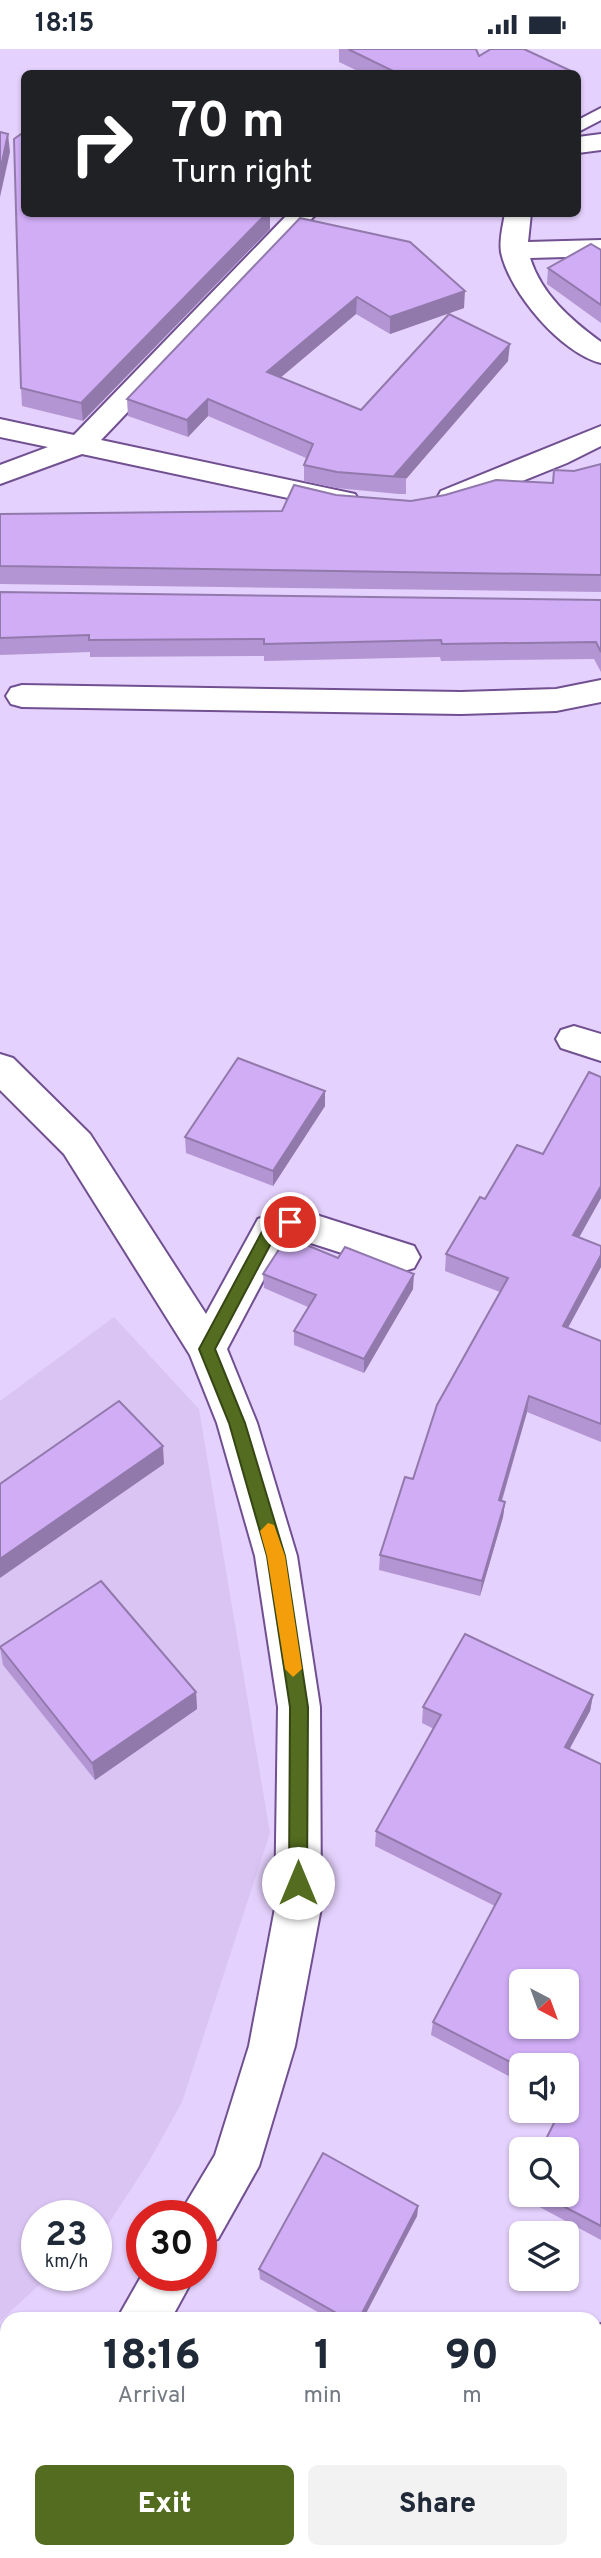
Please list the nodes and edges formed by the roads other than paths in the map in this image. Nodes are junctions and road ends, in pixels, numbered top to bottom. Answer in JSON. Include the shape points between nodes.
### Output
{"nodes":[{"id":1,"x":601,"y":113,"type":"edge"},
{"id":2,"x":581,"y":125,"type":"edge"},
{"id":3,"x":601,"y":142,"type":"edge"},
{"id":4,"x":581,"y":145,"type":"edge"},
{"id":5,"x":300,"y":217,"type":"edge"},
{"id":6,"x":518,"y":217,"type":"edge"},
{"id":7,"x":597,"y":249,"type":"edge"},
{"id":8,"x":515,"y":250,"type":"junction"},
{"id":9,"x":601,"y":355,"type":"edge"},
{"id":10,"x":0,"y":428,"type":"edge"},
{"id":11,"x":601,"y":435,"type":"edge"},
{"id":12,"x":80,"y":445,"type":"junction"},
{"id":13,"x":0,"y":475,"type":"edge"},
{"id":14,"x":371,"y":505,"type":"edge"},
{"id":15,"x":420,"y":505,"type":"edge"},
{"id":16,"x":601,"y":691,"type":"edge"},
{"id":17,"x":22,"y":696,"type":"dead end"},
{"id":18,"x":0,"y":1068,"type":"edge"},
{"id":19,"x":401,"y":1257,"type":"dead end"},
{"id":20,"x":207,"y":1349,"type":"junction"},
{"id":21,"x":214,"y":2200,"type":"edge"},
{"id":22,"x":160,"y":2291,"type":"edge"},
{"id":23,"x":146,"y":2312,"type":"edge"}],
"edges":[{"from":1,"to":2,"type":"lane"},
{"from":3,"to":4,"type":"street"},
{"from":5,"to":12,"type":"street"},
{"from":6,"to":8,"type":"street"},
{"from":7,"to":8,"type":"street"},
{"from":8,"to":9,"type":"street","via":[[529,289],[563,327]]},
{"from":10,"to":12,"type":"street"},
{"from":11,"to":15,"type":"street","via":[[461,496]]},
{"from":12,"to":13,"type":"street"},
{"from":12,"to":14,"type":"street"},
{"from":16,"to":17,"type":"street","via":[[556,700],[461,703]]},
{"from":18,"to":20,"type":"street","via":[[77,1144]]},
{"from":19,"to":20,"type":"street","via":[[290,1222],[271,1230]]},
{"from":20,"to":21,"type":"street","via":[[237,1423],[276,1556],[299,1707],[298,1908],[272,2046],[235,2166]]},
{"from":22,"to":23,"type":"street"}]}
